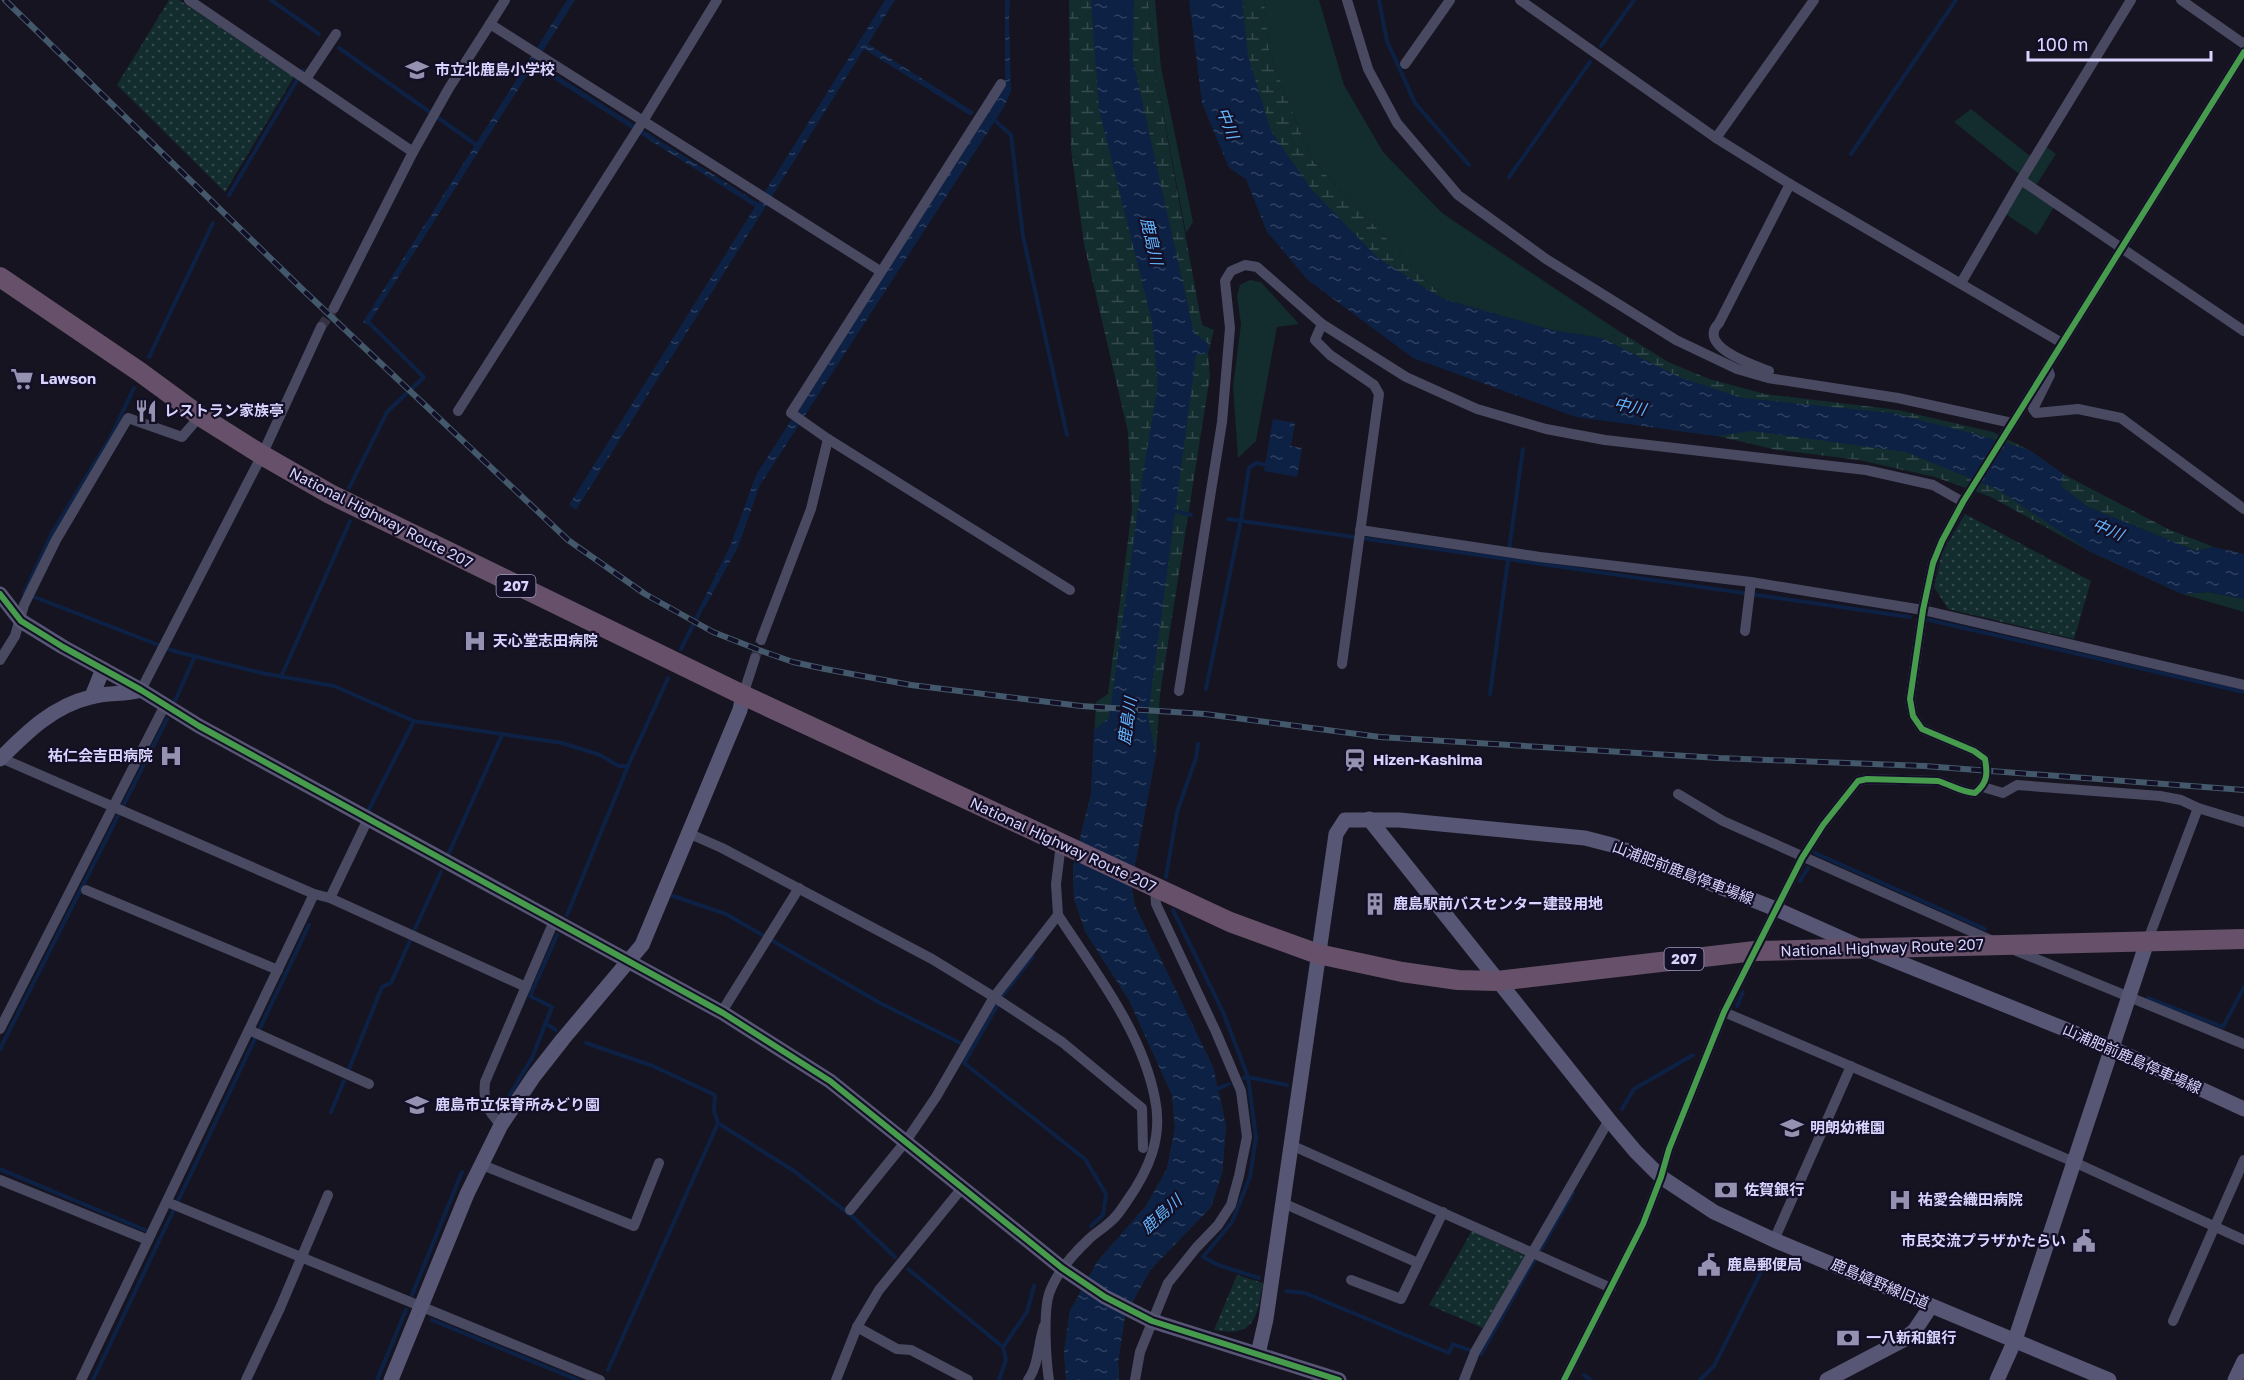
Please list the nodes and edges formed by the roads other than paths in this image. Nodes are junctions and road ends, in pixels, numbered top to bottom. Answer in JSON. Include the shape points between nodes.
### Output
{"nodes":[{"id":1,"x":189,"y":0,"type":"edge"},
{"id":2,"x":505,"y":0,"type":"edge"},
{"id":3,"x":717,"y":0,"type":"edge"},
{"id":4,"x":1347,"y":0,"type":"edge"},
{"id":5,"x":1449,"y":0,"type":"edge"},
{"id":6,"x":1520,"y":0,"type":"edge"},
{"id":7,"x":1814,"y":0,"type":"edge"},
{"id":8,"x":2131,"y":0,"type":"edge"},
{"id":9,"x":2181,"y":0,"type":"edge"},
{"id":10,"x":490,"y":24,"type":"junction"},
{"id":11,"x":336,"y":34,"type":"dead end"},
{"id":12,"x":2244,"y":44,"type":"edge"},
{"id":13,"x":2244,"y":52,"type":"edge"},
{"id":14,"x":1405,"y":64,"type":"dead end"},
{"id":15,"x":301,"y":76,"type":"junction"},
{"id":16,"x":1001,"y":84,"type":"dead end"},
{"id":17,"x":643,"y":121,"type":"junction"},
{"id":18,"x":1716,"y":138,"type":"junction"},
{"id":19,"x":413,"y":152,"type":"junction"},
{"id":20,"x":2020,"y":180,"type":"junction"},
{"id":21,"x":1790,"y":184,"type":"junction"},
{"id":22,"x":2122,"y":248,"type":"junction"},
{"id":23,"x":880,"y":271,"type":"junction"},
{"id":24,"x":0,"y":277,"type":"edge"},
{"id":25,"x":1961,"y":284,"type":"junction"},
{"id":26,"x":334,"y":308,"type":"tunnel mouth"},
{"id":27,"x":1322,"y":324,"type":"junction"},
{"id":28,"x":321,"y":327,"type":"tunnel mouth"},
{"id":29,"x":2244,"y":331,"type":"edge"},
{"id":30,"x":2062,"y":343,"type":"junction"},
{"id":31,"x":2047,"y":367,"type":"junction"},
{"id":32,"x":1789,"y":380,"type":"junction"},
{"id":33,"x":458,"y":411,"type":"dead end"},
{"id":34,"x":200,"y":416,"type":"junction"},
{"id":35,"x":2010,"y":426,"type":"junction"},
{"id":36,"x":828,"y":439,"type":"junction"},
{"id":37,"x":262,"y":455,"type":"junction"},
{"id":38,"x":1965,"y":498,"type":"junction"},
{"id":39,"x":2244,"y":509,"type":"edge"},
{"id":40,"x":1360,"y":530,"type":"junction"},
{"id":41,"x":1751,"y":582,"type":"junction"},
{"id":42,"x":1070,"y":590,"type":"dead end"},
{"id":43,"x":0,"y":594,"type":"edge"},
{"id":44,"x":1923,"y":610,"type":"junction"},
{"id":45,"x":21,"y":621,"type":"junction"},
{"id":46,"x":1745,"y":631,"type":"dead end"},
{"id":47,"x":761,"y":639,"type":"tunnel mouth"},
{"id":48,"x":755,"y":658,"type":"tunnel mouth"},
{"id":49,"x":0,"y":660,"type":"edge"},
{"id":50,"x":1342,"y":664,"type":"dead end"},
{"id":51,"x":103,"y":669,"type":"junction"},
{"id":52,"x":2244,"y":685,"type":"edge"},
{"id":53,"x":141,"y":690,"type":"junction"},
{"id":54,"x":1179,"y":691,"type":"dead end"},
{"id":55,"x":743,"y":695,"type":"junction"},
{"id":56,"x":92,"y":696,"type":"junction"},
{"id":57,"x":165,"y":705,"type":"junction"},
{"id":58,"x":1,"y":758,"type":"edge"},
{"id":59,"x":1983,"y":787,"type":"junction"},
{"id":60,"x":1678,"y":794,"type":"dead end"},
{"id":61,"x":113,"y":806,"type":"junction"},
{"id":62,"x":2198,"y":808,"type":"junction"},
{"id":63,"x":368,"y":819,"type":"junction"},
{"id":64,"x":1369,"y":819,"type":"junction"},
{"id":65,"x":2244,"y":822,"type":"edge"},
{"id":66,"x":688,"y":833,"type":"junction"},
{"id":67,"x":1061,"y":844,"type":"junction"},
{"id":68,"x":1802,"y":858,"type":"junction"},
{"id":69,"x":1148,"y":885,"type":"junction"},
{"id":70,"x":799,"y":888,"type":"junction"},
{"id":71,"x":86,"y":890,"type":"dead end"},
{"id":72,"x":315,"y":894,"type":"junction"},
{"id":73,"x":330,"y":898,"type":"junction"},
{"id":74,"x":1776,"y":909,"type":"junction"},
{"id":75,"x":1058,"y":915,"type":"junction"},
{"id":76,"x":554,"y":921,"type":"junction"},
{"id":77,"x":2244,"y":939,"type":"edge"},
{"id":78,"x":2147,"y":942,"type":"junction"},
{"id":79,"x":2002,"y":945,"type":"junction"},
{"id":80,"x":1860,"y":948,"type":"junction"},
{"id":81,"x":1755,"y":951,"type":"junction"},
{"id":82,"x":1318,"y":954,"type":"junction"},
{"id":83,"x":629,"y":961,"type":"junction"},
{"id":84,"x":278,"y":970,"type":"junction"},
{"id":85,"x":1497,"y":981,"type":"junction"},
{"id":86,"x":526,"y":987,"type":"junction"},
{"id":87,"x":994,"y":997,"type":"junction"},
{"id":88,"x":2129,"y":998,"type":"junction"},
{"id":89,"x":1724,"y":1012,"type":"junction"},
{"id":90,"x":723,"y":1013,"type":"junction"},
{"id":91,"x":0,"y":1029,"type":"edge"},
{"id":92,"x":249,"y":1030,"type":"junction"},
{"id":93,"x":2244,"y":1044,"type":"edge"},
{"id":94,"x":2112,"y":1048,"type":"junction"},
{"id":95,"x":1851,"y":1066,"type":"junction"},
{"id":96,"x":369,"y":1084,"type":"dead end"},
{"id":97,"x":2244,"y":1109,"type":"edge"},
{"id":98,"x":1609,"y":1120,"type":"junction"},
{"id":99,"x":501,"y":1125,"type":"junction"},
{"id":100,"x":906,"y":1141,"type":"junction"},
{"id":101,"x":1291,"y":1144,"type":"junction"},
{"id":102,"x":1143,"y":1148,"type":"dead end"},
{"id":103,"x":2244,"y":1160,"type":"edge"},
{"id":104,"x":2074,"y":1162,"type":"junction"},
{"id":105,"x":658,"y":1163,"type":"dead end"},
{"id":106,"x":480,"y":1164,"type":"junction"},
{"id":107,"x":1661,"y":1177,"type":"junction"},
{"id":108,"x":0,"y":1180,"type":"edge"},
{"id":109,"x":962,"y":1188,"type":"junction"},
{"id":110,"x":328,"y":1195,"type":"dead end"},
{"id":111,"x":167,"y":1202,"type":"junction"},
{"id":112,"x":1283,"y":1203,"type":"junction"},
{"id":113,"x":850,"y":1210,"type":"dead end"},
{"id":114,"x":1443,"y":1212,"type":"junction"},
{"id":115,"x":2214,"y":1227,"type":"junction"},
{"id":116,"x":148,"y":1240,"type":"junction"},
{"id":117,"x":1774,"y":1240,"type":"junction"},
{"id":118,"x":2244,"y":1240,"type":"edge"},
{"id":119,"x":1533,"y":1252,"type":"junction"},
{"id":120,"x":301,"y":1257,"type":"junction"},
{"id":121,"x":1418,"y":1263,"type":"junction"},
{"id":122,"x":1068,"y":1272,"type":"junction"},
{"id":123,"x":1352,"y":1280,"type":"dead end"},
{"id":124,"x":1611,"y":1288,"type":"junction"},
{"id":125,"x":422,"y":1306,"type":"junction"},
{"id":126,"x":1931,"y":1306,"type":"junction"},
{"id":127,"x":1145,"y":1318,"type":"junction"},
{"id":128,"x":1047,"y":1320,"type":"junction"},
{"id":129,"x":2173,"y":1321,"type":"dead end"},
{"id":130,"x":857,"y":1328,"type":"junction"},
{"id":131,"x":2015,"y":1340,"type":"junction"},
{"id":132,"x":1258,"y":1354,"type":"junction"},
{"id":133,"x":2244,"y":1361,"type":"edge"},
{"id":134,"x":81,"y":1380,"type":"edge"},
{"id":135,"x":246,"y":1380,"type":"edge"},
{"id":136,"x":391,"y":1380,"type":"edge"},
{"id":137,"x":600,"y":1380,"type":"edge"},
{"id":138,"x":836,"y":1380,"type":"edge"},
{"id":139,"x":969,"y":1380,"type":"edge"},
{"id":140,"x":1028,"y":1380,"type":"edge"},
{"id":141,"x":1049,"y":1380,"type":"edge"},
{"id":142,"x":1136,"y":1380,"type":"edge"},
{"id":143,"x":1339,"y":1380,"type":"edge"},
{"id":144,"x":1464,"y":1380,"type":"edge"},
{"id":145,"x":1564,"y":1380,"type":"edge"},
{"id":146,"x":1827,"y":1380,"type":"edge"},
{"id":147,"x":1997,"y":1380,"type":"edge"},
{"id":148,"x":2109,"y":1380,"type":"edge"},
{"id":149,"x":2235,"y":1380,"type":"edge"}],
"edges":[{"from":1,"to":15,"type":"street"},
{"from":2,"to":10,"type":"street"},
{"from":3,"to":17,"type":"street"},
{"from":4,"to":32,"type":"street","via":[[1368,69],[1397,123],[1458,195],[1546,259],[1676,340],[1737,369]]},
{"from":5,"to":14,"type":"street"},
{"from":6,"to":18,"type":"street"},
{"from":7,"to":18,"type":"street"},
{"from":8,"to":20,"type":"street"},
{"from":9,"to":12,"type":"street"},
{"from":10,"to":17,"type":"street"},
{"from":10,"to":19,"type":"street"},
{"from":11,"to":15,"type":"street"},
{"from":13,"to":22,"type":"street"},
{"from":15,"to":19,"type":"street"},
{"from":16,"to":23,"type":"street"},
{"from":17,"to":23,"type":"street"},
{"from":17,"to":33,"type":"street"},
{"from":18,"to":21,"type":"street"},
{"from":19,"to":26,"type":"street"},
{"from":20,"to":22,"type":"street"},
{"from":20,"to":25,"type":"street"},
{"from":21,"to":25,"type":"street"},
{"from":21,"to":32,"type":"street","via":[[1714,328],[1713,337],[1716,345],[1749,364]]},
{"from":22,"to":29,"type":"street"},
{"from":22,"to":30,"type":"street"},
{"from":23,"to":36,"type":"street","via":[[791,413]]},
{"from":24,"to":34,"type":"highway","name":"National Highway Route 207","number":"207"},
{"from":25,"to":30,"type":"street"},
{"from":27,"to":38,"type":"street","via":[[1406,378],[1477,409],[1546,429],[1605,440],[1866,470],[1933,485]]},
{"from":27,"to":40,"type":"street","via":[[1315,340],[1374,385],[1379,394]]},
{"from":27,"to":54,"type":"street","via":[[1257,267],[1245,265],[1231,271],[1225,281],[1230,328],[1222,422]]},
{"from":28,"to":37,"type":"street"},
{"from":30,"to":31,"type":"street"},
{"from":31,"to":35,"type":"street"},
{"from":31,"to":39,"type":"street","via":[[2050,375],[2033,409],[2036,412],[2078,409],[2121,418]]},
{"from":32,"to":35,"type":"street","via":[[1898,398]]},
{"from":34,"to":37,"type":"highway","name":"National Highway Route 207","number":"207"},
{"from":34,"to":45,"type":"street","via":[[182,437],[128,418],[56,540]]},
{"from":35,"to":38,"type":"street"},
{"from":36,"to":42,"type":"street"},
{"from":36,"to":47,"type":"street","via":[[812,509]]},
{"from":37,"to":53,"type":"street"},
{"from":37,"to":55,"type":"highway","name":"National Highway Route 207","number":"207","via":[[398,529]]},
{"from":38,"to":44,"type":"street","via":[[1933,563]]},
{"from":40,"to":41,"type":"street","via":[[1540,557]]},
{"from":40,"to":50,"type":"street"},
{"from":41,"to":44,"type":"street"},
{"from":41,"to":46,"type":"street"},
{"from":43,"to":45,"type":"street"},
{"from":44,"to":52,"type":"street"},
{"from":44,"to":59,"type":"street","via":[[1910,699],[1913,716],[1922,729],[1985,759],[1987,777]]},
{"from":45,"to":49,"type":"street"},
{"from":45,"to":51,"type":"street"},
{"from":48,"to":55,"type":"street"},
{"from":51,"to":53,"type":"street"},
{"from":51,"to":56,"type":"street"},
{"from":53,"to":56,"type":"street"},
{"from":53,"to":57,"type":"street"},
{"from":55,"to":66,"type":"street"},
{"from":55,"to":67,"type":"highway","name":"National Highway Route 207","number":"207"},
{"from":56,"to":58,"type":"street","via":[[57,710]]},
{"from":57,"to":61,"type":"street"},
{"from":57,"to":63,"type":"street"},
{"from":58,"to":61,"type":"street"},
{"from":59,"to":62,"type":"street","via":[[2003,793],[2017,785],[2160,796]]},
{"from":59,"to":68,"type":"street","via":[[1975,794],[1938,781],[1858,781]]},
{"from":60,"to":68,"type":"street","via":[[1723,821]]},
{"from":61,"to":72,"type":"street"},
{"from":61,"to":91,"type":"street"},
{"from":62,"to":65,"type":"street"},
{"from":62,"to":78,"type":"street"},
{"from":63,"to":73,"type":"street"},
{"from":63,"to":76,"type":"street"},
{"from":64,"to":74,"type":"street","name":"山浦肥前鹿島停車場線","via":[[1585,838]]},
{"from":64,"to":82,"type":"street","name":"山浦肥前鹿島停車場線","via":[[1345,820],[1336,834]]},
{"from":64,"to":85,"type":"street","name":"鹿島嬉野線旧道"},
{"from":66,"to":70,"type":"street"},
{"from":66,"to":83,"type":"street","via":[[642,945]]},
{"from":67,"to":69,"type":"highway","name":"National Highway Route 207","number":"207"},
{"from":67,"to":75,"type":"street","via":[[1056,884]]},
{"from":68,"to":74,"type":"street"},
{"from":68,"to":79,"type":"street"},
{"from":69,"to":82,"type":"highway","name":"National Highway Route 207","number":"207","via":[[1230,922]]},
{"from":69,"to":127,"type":"street","via":[[1241,1091],[1247,1137],[1231,1205]]},
{"from":70,"to":87,"type":"street"},
{"from":70,"to":90,"type":"street"},
{"from":71,"to":84,"type":"street"},
{"from":72,"to":73,"type":"street"},
{"from":72,"to":84,"type":"street"},
{"from":73,"to":86,"type":"street"},
{"from":74,"to":80,"type":"street","name":"山浦肥前鹿島停車場線"},
{"from":74,"to":81,"type":"street"},
{"from":75,"to":87,"type":"street"},
{"from":75,"to":122,"type":"street","via":[[1125,1019],[1149,1074],[1156,1101],[1157,1130],[1153,1155],[1138,1185],[1112,1221],[1089,1238]]},
{"from":76,"to":83,"type":"street"},
{"from":76,"to":86,"type":"street"},
{"from":77,"to":78,"type":"highway","name":"National Highway Route 207","number":"207"},
{"from":78,"to":79,"type":"highway","name":"National Highway Route 207","number":"207"},
{"from":78,"to":88,"type":"street"},
{"from":79,"to":80,"type":"highway","name":"National Highway Route 207","number":"207"},
{"from":79,"to":88,"type":"street"},
{"from":80,"to":81,"type":"highway","name":"National Highway Route 207","number":"207"},
{"from":80,"to":94,"type":"street","name":"山浦肥前鹿島停車場線"},
{"from":81,"to":85,"type":"highway","name":"National Highway Route 207","number":"207"},
{"from":81,"to":89,"type":"street"},
{"from":82,"to":85,"type":"highway","name":"National Highway Route 207","number":"207","via":[[1402,972]]},
{"from":82,"to":101,"type":"street"},
{"from":83,"to":90,"type":"street"},
{"from":83,"to":99,"type":"street","via":[[548,1058]]},
{"from":84,"to":92,"type":"street"},
{"from":85,"to":98,"type":"street","name":"鹿島嬉野線旧道"},
{"from":86,"to":99,"type":"street","via":[[485,1082],[489,1112]]},
{"from":87,"to":100,"type":"street"},
{"from":87,"to":102,"type":"street","via":[[1062,1042],[1142,1108]]},
{"from":88,"to":93,"type":"street"},
{"from":88,"to":94,"type":"street"},
{"from":89,"to":95,"type":"street"},
{"from":89,"to":107,"type":"street","via":[[1673,1137]]},
{"from":90,"to":100,"type":"street","via":[[830,1081]]},
{"from":92,"to":96,"type":"street"},
{"from":92,"to":111,"type":"street"},
{"from":94,"to":97,"type":"street","name":"山浦肥前鹿島停車場線"},
{"from":94,"to":104,"type":"street"},
{"from":95,"to":104,"type":"street"},
{"from":95,"to":117,"type":"street"},
{"from":98,"to":107,"type":"street","name":"鹿島嬉野線旧道"},
{"from":98,"to":119,"type":"street"},
{"from":99,"to":106,"type":"street"},
{"from":100,"to":109,"type":"street"},
{"from":100,"to":113,"type":"street"},
{"from":101,"to":112,"type":"street"},
{"from":101,"to":114,"type":"street"},
{"from":103,"to":115,"type":"street"},
{"from":104,"to":115,"type":"street"},
{"from":104,"to":131,"type":"street"},
{"from":105,"to":106,"type":"street","via":[[634,1226]]},
{"from":106,"to":125,"type":"street"},
{"from":107,"to":117,"type":"street","name":"鹿島嬉野線旧道","via":[[1714,1212]]},
{"from":107,"to":124,"type":"street"},
{"from":108,"to":116,"type":"street"},
{"from":109,"to":122,"type":"street"},
{"from":109,"to":130,"type":"street","via":[[879,1290]]},
{"from":110,"to":120,"type":"street"},
{"from":111,"to":116,"type":"street"},
{"from":111,"to":120,"type":"street"},
{"from":112,"to":121,"type":"street"},
{"from":112,"to":132,"type":"street"},
{"from":114,"to":119,"type":"street"},
{"from":114,"to":121,"type":"street"},
{"from":115,"to":118,"type":"street"},
{"from":115,"to":129,"type":"street"},
{"from":116,"to":134,"type":"street"},
{"from":117,"to":126,"type":"street","name":"鹿島嬉野線旧道"},
{"from":119,"to":124,"type":"street"},
{"from":119,"to":144,"type":"street","via":[[1475,1352]]},
{"from":120,"to":125,"type":"street"},
{"from":120,"to":135,"type":"street"},
{"from":121,"to":123,"type":"street","via":[[1401,1299]]},
{"from":122,"to":127,"type":"street"},
{"from":122,"to":128,"type":"street","via":[[1049,1294]]},
{"from":124,"to":145,"type":"street"},
{"from":125,"to":136,"type":"street"},
{"from":125,"to":137,"type":"street"},
{"from":126,"to":131,"type":"street","name":"鹿島嬉野線旧道"},
{"from":126,"to":146,"type":"street","via":[[1903,1340]]},
{"from":127,"to":132,"type":"street"},
{"from":127,"to":142,"type":"street"},
{"from":128,"to":140,"type":"street","via":[[1034,1372]]},
{"from":128,"to":141,"type":"street"},
{"from":130,"to":138,"type":"street"},
{"from":130,"to":139,"type":"street"},
{"from":131,"to":147,"type":"street"},
{"from":131,"to":148,"type":"street","name":"鹿島嬉野線旧道"},
{"from":132,"to":143,"type":"street"},
{"from":133,"to":149,"type":"street"}]}
